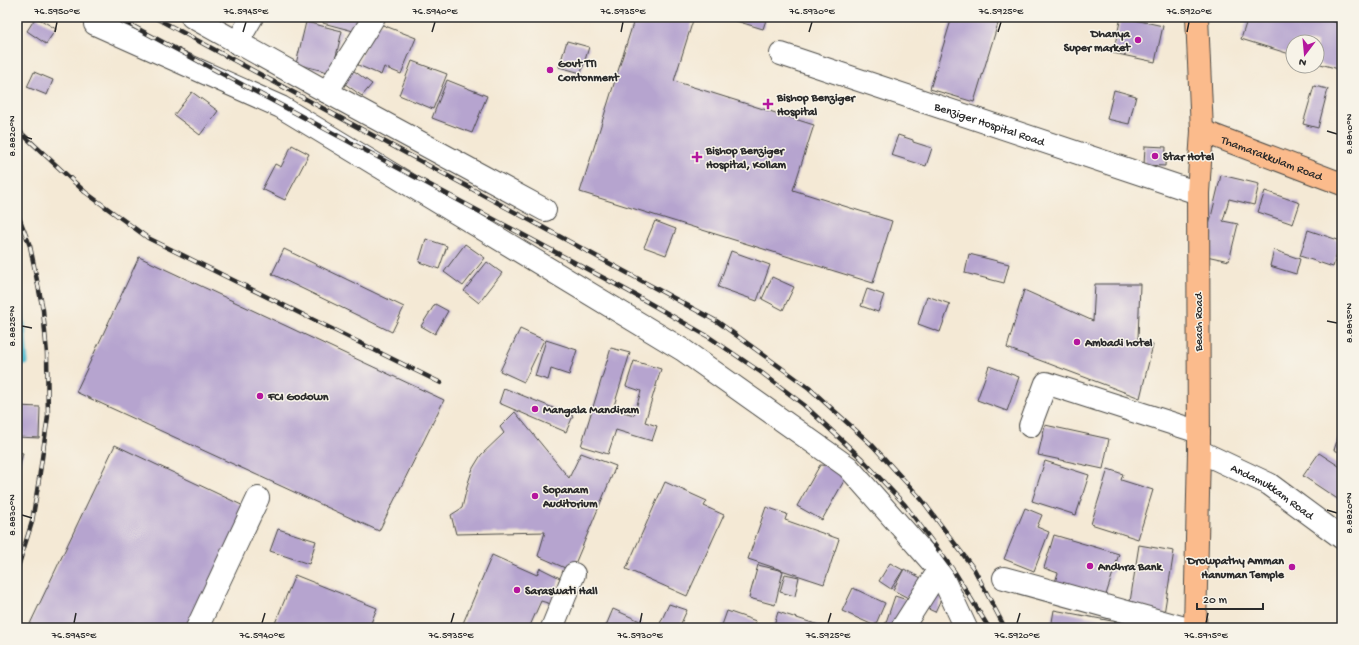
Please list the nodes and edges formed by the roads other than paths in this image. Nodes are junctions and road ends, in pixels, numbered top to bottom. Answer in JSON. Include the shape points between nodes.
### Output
{"nodes":[{"id":1,"x":192,"y":17,"type":"edge"},
{"id":2,"x":252,"y":17,"type":"edge"},
{"id":3,"x":374,"y":17,"type":"edge"},
{"id":4,"x":1197,"y":17,"type":"edge"},
{"id":5,"x":95,"y":24,"type":"dead end"},
{"id":6,"x":237,"y":43,"type":"junction"},
{"id":7,"x":781,"y":54,"type":"dead end"},
{"id":8,"x":327,"y":92,"type":"junction"},
{"id":9,"x":1202,"y":131,"type":"junction"},
{"id":10,"x":1342,"y":184,"type":"edge"},
{"id":11,"x":1198,"y":193,"type":"junction"},
{"id":12,"x":545,"y":210,"type":"dead end"},
{"id":13,"x":1030,"y":426,"type":"dead end"},
{"id":14,"x":1199,"y":442,"type":"junction"},
{"id":15,"x":258,"y":498,"type":"dead end"},
{"id":16,"x":1342,"y":538,"type":"edge"},
{"id":17,"x":938,"y":570,"type":"junction"},
{"id":18,"x":574,"y":574,"type":"dead end"},
{"id":19,"x":1004,"y":578,"type":"dead end"},
{"id":20,"x":196,"y":628,"type":"edge"},
{"id":21,"x":552,"y":628,"type":"edge"},
{"id":22,"x":902,"y":628,"type":"edge"},
{"id":23,"x":966,"y":628,"type":"edge"},
{"id":24,"x":1185,"y":628,"type":"edge"},
{"id":25,"x":1195,"y":628,"type":"edge"}],
"edges":[{"from":1,"to":6,"type":"street"},
{"from":2,"to":6,"type":"street"},
{"from":3,"to":8,"type":"street"},
{"from":4,"to":9,"type":"main road","name":"Beach Road"},
{"from":5,"to":17,"type":"street","via":[[281,107],[683,350],[848,467]]},
{"from":6,"to":8,"type":"street"},
{"from":7,"to":11,"type":"street","name":"Benziger Hospital Road"},
{"from":8,"to":12,"type":"street"},
{"from":9,"to":10,"type":"main road","name":"Thamarakkulam Road"},
{"from":9,"to":11,"type":"main road","name":"Beach Road"},
{"from":11,"to":14,"type":"main road","name":"Beach Road"},
{"from":13,"to":14,"type":"street","name":"Andamukkam Road","via":[[1046,383]]},
{"from":14,"to":16,"type":"street","name":"Andamukkam Road","via":[[1269,484]]},
{"from":14,"to":25,"type":"main road","name":"Beach Road"},
{"from":15,"to":20,"type":"street"},
{"from":17,"to":22,"type":"street"},
{"from":17,"to":23,"type":"street"},
{"from":18,"to":21,"type":"street"},
{"from":19,"to":24,"type":"street"}]}
